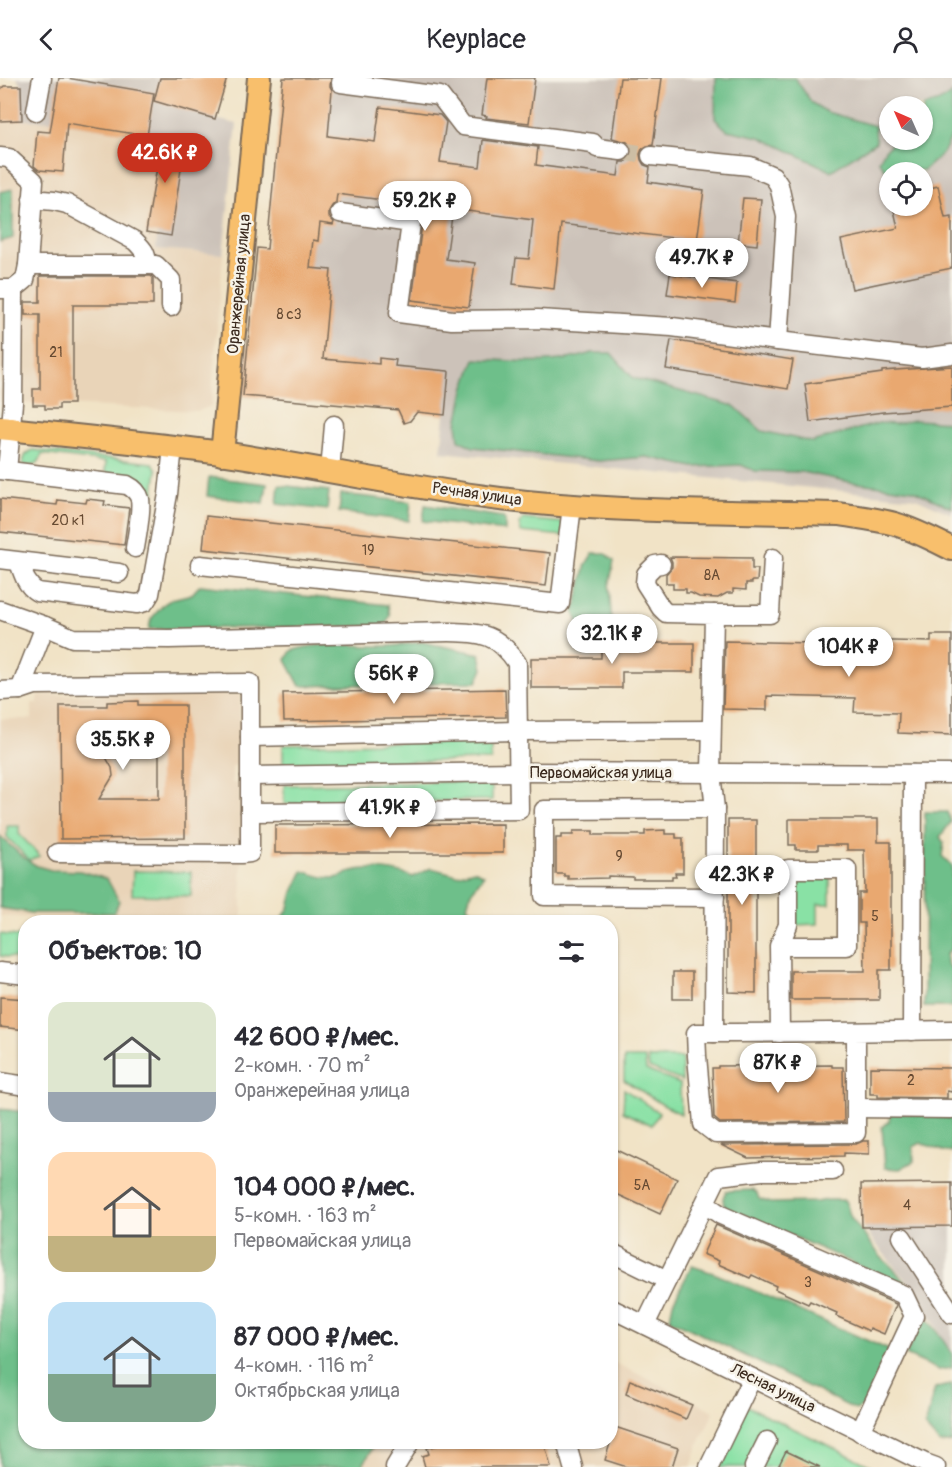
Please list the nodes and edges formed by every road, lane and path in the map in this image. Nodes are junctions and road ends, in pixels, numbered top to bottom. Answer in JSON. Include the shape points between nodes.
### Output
{"nodes":[{"id":1,"x":42,"y":78,"type":"edge"},
{"id":2,"x":259,"y":78,"type":"edge"},
{"id":3,"x":342,"y":78,"type":"edge"},
{"id":4,"x":36,"y":111,"type":"dead end"},
{"id":5,"x":621,"y":152,"type":"tunnel mouth"},
{"id":6,"x":651,"y":156,"type":"tunnel mouth"},
{"id":7,"x":0,"y":157,"type":"edge"},
{"id":8,"x":32,"y":199,"type":"junction"},
{"id":9,"x":340,"y":213,"type":"dead end"},
{"id":10,"x":28,"y":265,"type":"junction"},
{"id":11,"x":147,"y":265,"type":"junction"},
{"id":12,"x":7,"y":289,"type":"edge"},
{"id":13,"x":171,"y":307,"type":"dead end"},
{"id":14,"x":778,"y":341,"type":"junction"},
{"id":15,"x":952,"y":354,"type":"edge"},
{"id":16,"x":334,"y":425,"type":"dead end"},
{"id":17,"x":6,"y":429,"type":"edge"},
{"id":18,"x":173,"y":447,"type":"junction"},
{"id":19,"x":222,"y":454,"type":"junction"},
{"id":20,"x":4,"y":470,"type":"edge"},
{"id":21,"x":330,"y":471,"type":"junction"},
{"id":22,"x":573,"y":506,"type":"junction"},
{"id":23,"x":135,"y":548,"type":"dead end"},
{"id":24,"x":952,"y":549,"type":"edge"},
{"id":25,"x":773,"y":558,"type":"dead end"},
{"id":26,"x":0,"y":559,"type":"edge"},
{"id":27,"x":18,"y":561,"type":"junction"},
{"id":28,"x":661,"y":564,"type":"dead end"},
{"id":29,"x":200,"y":565,"type":"dead end"},
{"id":30,"x":119,"y":573,"type":"dead end"},
{"id":31,"x":0,"y":610,"type":"edge"},
{"id":32,"x":714,"y":614,"type":"junction"},
{"id":33,"x":45,"y":626,"type":"junction"},
{"id":34,"x":20,"y":690,"type":"junction"},
{"id":35,"x":0,"y":691,"type":"edge"},
{"id":36,"x":711,"y":730,"type":"junction"},
{"id":37,"x":518,"y":731,"type":"junction"},
{"id":38,"x":250,"y":737,"type":"junction"},
{"id":39,"x":519,"y":772,"type":"junction"},
{"id":40,"x":711,"y":773,"type":"junction"},
{"id":41,"x":913,"y":774,"type":"junction"},
{"id":42,"x":952,"y":774,"type":"edge"},
{"id":43,"x":250,"y":776,"type":"junction"},
{"id":44,"x":715,"y":809,"type":"junction"},
{"id":45,"x":519,"y":810,"type":"junction"},
{"id":46,"x":544,"y":810,"type":"junction"},
{"id":47,"x":250,"y":812,"type":"junction"},
{"id":48,"x":57,"y":853,"type":"dead end"},
{"id":49,"x":715,"y":897,"type":"junction"},
{"id":50,"x":780,"y":946,"type":"junction"},
{"id":51,"x":0,"y":972,"type":"edge"},
{"id":52,"x":18,"y":974,"type":"edge"},
{"id":53,"x":952,"y":1030,"type":"edge"},
{"id":54,"x":912,"y":1031,"type":"junction"},
{"id":55,"x":856,"y":1032,"type":"junction"},
{"id":56,"x":714,"y":1033,"type":"junction"},
{"id":57,"x":780,"y":1033,"type":"junction"},
{"id":58,"x":0,"y":1082,"type":"edge"},
{"id":59,"x":18,"y":1085,"type":"edge"},
{"id":60,"x":856,"y":1108,"type":"junction"},
{"id":61,"x":952,"y":1109,"type":"edge"},
{"id":62,"x":833,"y":1171,"type":"dead end"},
{"id":63,"x":705,"y":1204,"type":"junction"},
{"id":64,"x":902,"y":1238,"type":"dead end"},
{"id":65,"x":618,"y":1256,"type":"edge"},
{"id":66,"x":667,"y":1280,"type":"junction"},
{"id":67,"x":618,"y":1312,"type":"edge"},
{"id":68,"x":952,"y":1314,"type":"edge"},
{"id":69,"x":645,"y":1325,"type":"junction"},
{"id":70,"x":752,"y":1378,"type":"junction"},
{"id":71,"x":860,"y":1432,"type":"junction"},
{"id":72,"x":767,"y":1441,"type":"dead end"},
{"id":73,"x":406,"y":1449,"type":"edge"},
{"id":74,"x":568,"y":1449,"type":"edge"},
{"id":75,"x":395,"y":1467,"type":"edge"},
{"id":76,"x":573,"y":1467,"type":"edge"},
{"id":77,"x":709,"y":1467,"type":"edge"},
{"id":78,"x":754,"y":1467,"type":"edge"},
{"id":79,"x":936,"y":1467,"type":"edge"}],
"edges":[{"from":1,"to":4,"type":"street"},
{"from":2,"to":19,"type":"main road","name":"Оранжерейная улица"},
{"from":3,"to":5,"type":"street","via":[[341,83],[440,96],[463,126],[593,143],[597,148]]},
{"from":6,"to":14,"type":"street","via":[[750,166],[772,176],[779,184],[786,217]]},
{"from":7,"to":8,"type":"street","via":[[9,158],[33,181]]},
{"from":8,"to":10,"type":"street"},
{"from":8,"to":11,"type":"street","via":[[67,204],[135,241],[144,249]]},
{"from":9,"to":14,"type":"street","via":[[411,223],[399,313],[452,320],[538,319],[662,327]]},
{"from":10,"to":11,"type":"street"},
{"from":10,"to":12,"type":"street","via":[[25,280]]},
{"from":11,"to":13,"type":"street","via":[[156,265],[171,280]]},
{"from":12,"to":17,"type":"street","via":[[13,392]]},
{"from":14,"to":15,"type":"street","via":[[922,358]]},
{"from":16,"to":21,"type":"street"},
{"from":17,"to":18,"type":"main road","name":"Речная улица"},
{"from":17,"to":20,"type":"street"},
{"from":18,"to":19,"type":"main road","name":"Речная улица"},
{"from":18,"to":27,"type":"street","via":[[150,594],[145,602],[37,592],[31,589]]},
{"from":19,"to":21,"type":"main road","name":"Речная улица"},
{"from":20,"to":23,"type":"street","via":[[127,485],[141,500]]},
{"from":21,"to":22,"type":"main road","name":"Речная улица","via":[[486,497]]},
{"from":22,"to":24,"type":"main road","name":"Речная улица","via":[[839,514],[894,524]]},
{"from":22,"to":29,"type":"street","via":[[560,604]]},
{"from":25,"to":32,"type":"street","via":[[771,614]]},
{"from":26,"to":27,"type":"street"},
{"from":27,"to":30,"type":"street"},
{"from":28,"to":32,"type":"street","via":[[646,574],[645,583],[666,613]]},
{"from":31,"to":33,"type":"street"},
{"from":32,"to":36,"type":"street"},
{"from":33,"to":34,"type":"street"},
{"from":33,"to":37,"type":"street","via":[[73,638],[478,633],[494,639],[517,663]]},
{"from":34,"to":35,"type":"street"},
{"from":34,"to":38,"type":"street","via":[[35,685],[250,683]]},
{"from":36,"to":37,"type":"street"},
{"from":36,"to":40,"type":"street"},
{"from":37,"to":38,"type":"street"},
{"from":37,"to":39,"type":"street"},
{"from":38,"to":43,"type":"street"},
{"from":39,"to":40,"type":"street","name":"Первомайская улица"},
{"from":39,"to":43,"type":"street","name":"Первомайская улица"},
{"from":39,"to":45,"type":"street"},
{"from":40,"to":41,"type":"street","name":"Первомайская улица"},
{"from":40,"to":44,"type":"street"},
{"from":41,"to":42,"type":"street","name":"Первомайская улица"},
{"from":41,"to":54,"type":"street"},
{"from":43,"to":47,"type":"street"},
{"from":44,"to":46,"type":"street"},
{"from":44,"to":49,"type":"street"},
{"from":45,"to":46,"type":"street"},
{"from":45,"to":47,"type":"street"},
{"from":46,"to":49,"type":"street","via":[[544,897]]},
{"from":47,"to":48,"type":"street","via":[[250,853]]},
{"from":49,"to":56,"type":"street"},
{"from":50,"to":50,"type":"street","via":[[788,926],[788,869],[847,868],[847,946]]},
{"from":50,"to":57,"type":"street"},
{"from":51,"to":52,"type":"street"},
{"from":53,"to":54,"type":"street"},
{"from":54,"to":55,"type":"street"},
{"from":55,"to":57,"type":"street"},
{"from":55,"to":60,"type":"street"},
{"from":56,"to":57,"type":"street"},
{"from":56,"to":60,"type":"street","via":[[696,1033],[703,1124],[716,1134],[856,1133]]},
{"from":58,"to":59,"type":"street"},
{"from":60,"to":61,"type":"street"},
{"from":62,"to":63,"type":"street","via":[[762,1171],[718,1176]]},
{"from":63,"to":66,"type":"street"},
{"from":63,"to":71,"type":"street","via":[[721,1215],[904,1295],[914,1316]]},
{"from":64,"to":68,"type":"street"},
{"from":65,"to":66,"type":"street"},
{"from":66,"to":69,"type":"street"},
{"from":67,"to":69,"type":"street","name":"Лесная улица"},
{"from":69,"to":70,"type":"street","name":"Лесная улица"},
{"from":70,"to":71,"type":"street","name":"Лесная улица"},
{"from":70,"to":77,"type":"street"},
{"from":71,"to":79,"type":"street","name":"Лесная улица"},
{"from":72,"to":78,"type":"street"},
{"from":73,"to":75,"type":"street"},
{"from":74,"to":76,"type":"street"}]}
